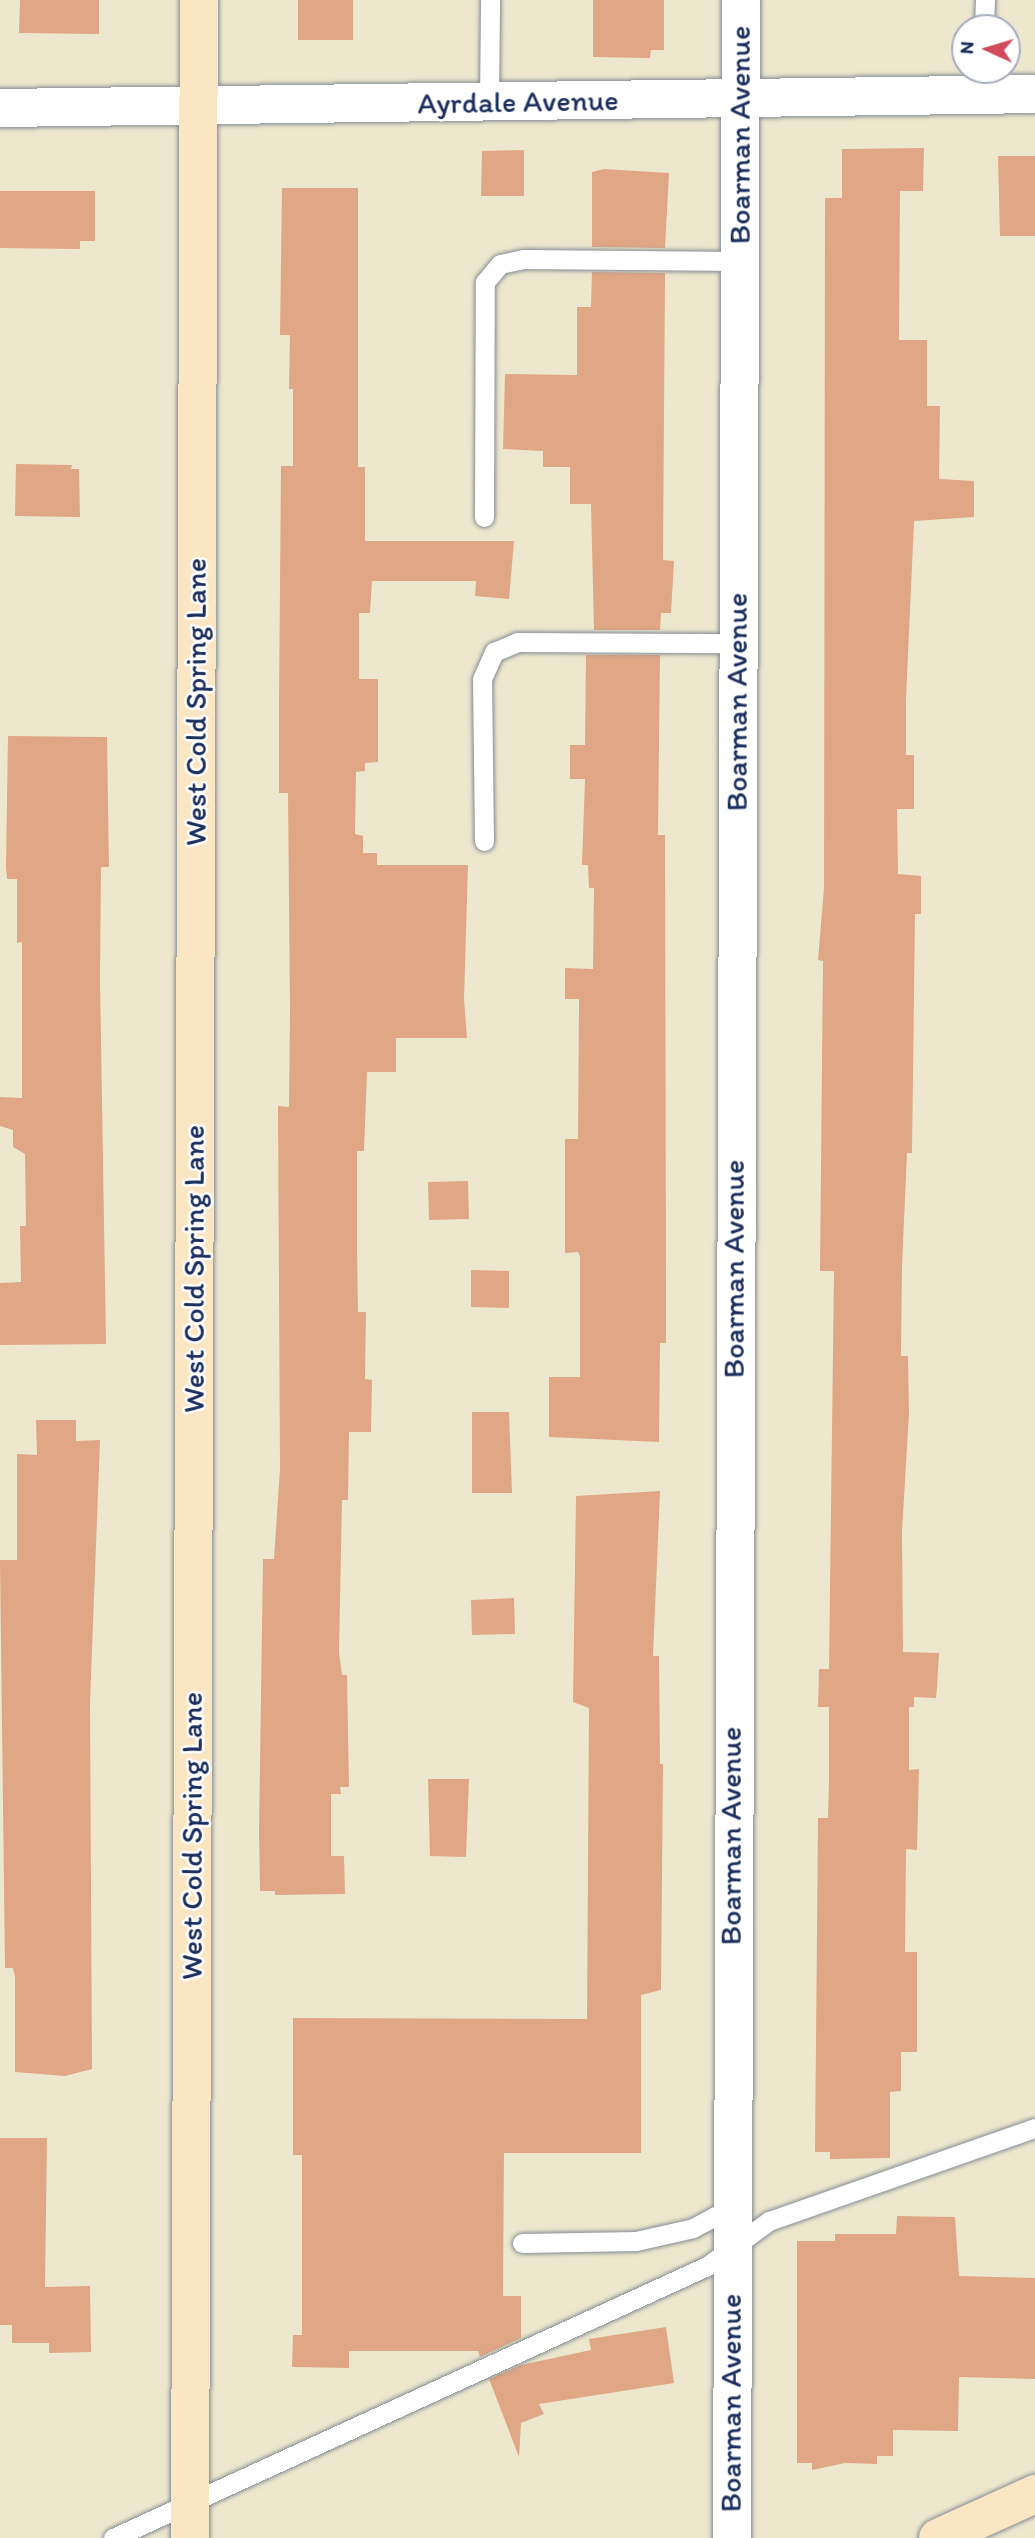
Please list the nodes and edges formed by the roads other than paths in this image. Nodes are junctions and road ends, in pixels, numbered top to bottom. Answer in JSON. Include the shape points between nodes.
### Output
{"nodes":[{"id":1,"x":199,"y":0,"type":"edge"},
{"id":2,"x":490,"y":0,"type":"edge"},
{"id":3,"x":741,"y":0,"type":"edge"},
{"id":4,"x":970,"y":84,"type":"edge"},
{"id":5,"x":989,"y":84,"type":"edge"},
{"id":6,"x":1035,"y":94,"type":"edge"},
{"id":7,"x":740,"y":100,"type":"junction"},
{"id":8,"x":489,"y":102,"type":"junction"},
{"id":9,"x":198,"y":106,"type":"junction"},
{"id":10,"x":0,"y":108,"type":"edge"},
{"id":11,"x":740,"y":261,"type":"junction"},
{"id":12,"x":484,"y":517,"type":"dead end"},
{"id":13,"x":737,"y":643,"type":"junction"},
{"id":14,"x":484,"y":841,"type":"dead end"},
{"id":15,"x":1035,"y":2128,"type":"edge"},
{"id":16,"x":730,"y":2208,"type":"junction"},
{"id":17,"x":522,"y":2243,"type":"dead end"},
{"id":18,"x":729,"y":2249,"type":"junction"},
{"id":19,"x":1035,"y":2494,"type":"edge"},
{"id":20,"x":190,"y":2521,"type":"edge"},
{"id":21,"x":114,"y":2538,"type":"edge"},
{"id":22,"x":732,"y":2538,"type":"edge"},
{"id":23,"x":938,"y":2538,"type":"edge"}],
"edges":[{"from":1,"to":9,"type":"main road","name":"West Cold Spring Lane"},
{"from":2,"to":8,"type":"lane"},
{"from":3,"to":7,"type":"street","name":"Boarman Avenue"},
{"from":4,"to":7,"type":"street","name":"Ayrdale Avenue"},
{"from":5,"to":6,"type":"street","name":"Ayrdale Avenue"},
{"from":7,"to":8,"type":"street","name":"Ayrdale Avenue"},
{"from":7,"to":11,"type":"street","name":"Boarman Avenue"},
{"from":8,"to":9,"type":"street","name":"Ayrdale Avenue"},
{"from":9,"to":10,"type":"street","name":"Ayrdale Avenue"},
{"from":9,"to":20,"type":"main road","name":"West Cold Spring Lane"},
{"from":11,"to":12,"type":"lane","via":[[523,259],[500,264],[485,282]]},
{"from":11,"to":13,"type":"street","name":"Boarman Avenue"},
{"from":13,"to":14,"type":"lane","via":[[517,642],[494,652],[482,678]]},
{"from":13,"to":16,"type":"street","name":"Boarman Avenue"},
{"from":15,"to":18,"type":"lane","via":[[769,2221]]},
{"from":16,"to":17,"type":"lane","via":[[694,2228],[636,2241]]},
{"from":16,"to":18,"type":"street","name":"Boarman Avenue"},
{"from":18,"to":20,"type":"lane","via":[[707,2266]]},
{"from":18,"to":22,"type":"street","name":"Boarman Avenue"},
{"from":19,"to":23,"type":"main road"},
{"from":20,"to":21,"type":"lane"}]}
